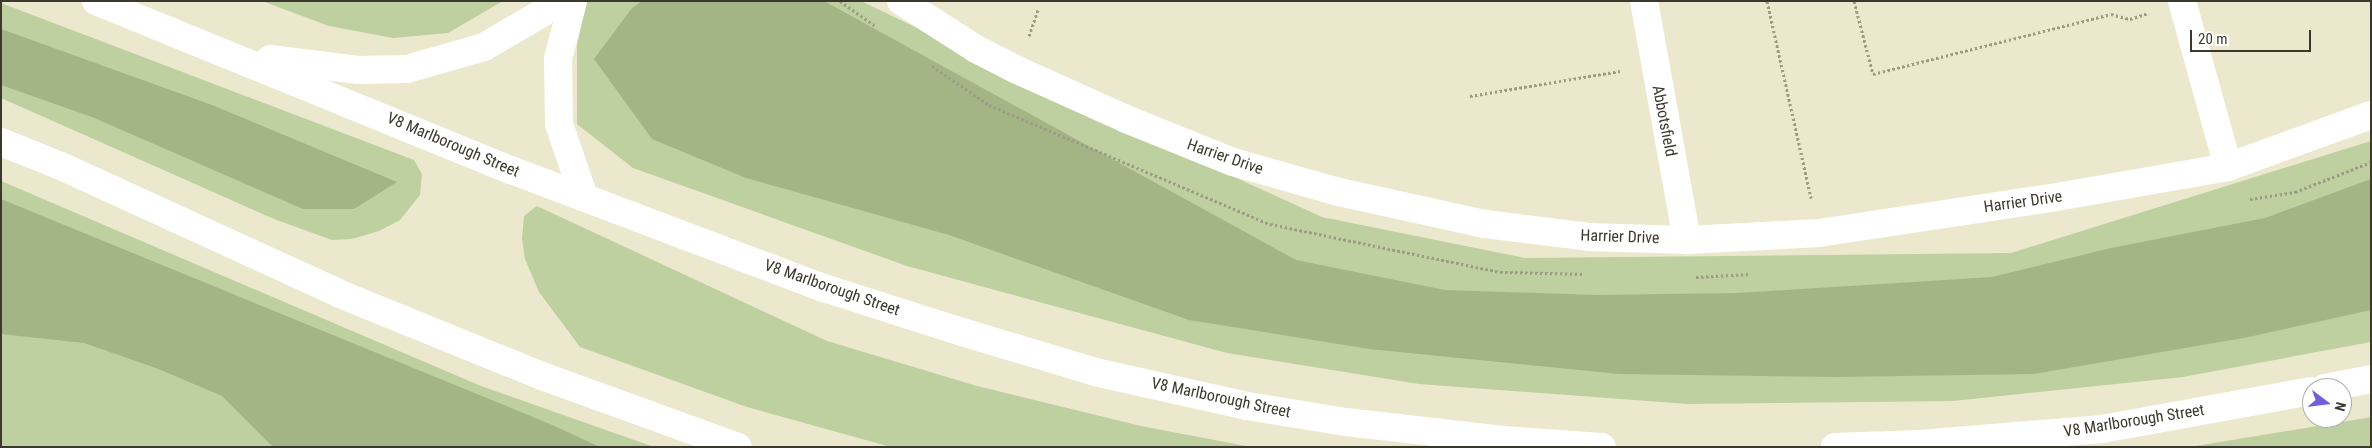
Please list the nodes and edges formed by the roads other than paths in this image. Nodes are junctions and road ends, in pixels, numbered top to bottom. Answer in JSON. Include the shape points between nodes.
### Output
{"nodes":[{"id":1,"x":96,"y":1,"type":"edge"},
{"id":2,"x":573,"y":1,"type":"edge"},
{"id":3,"x":901,"y":1,"type":"edge"},
{"id":4,"x":1644,"y":1,"type":"edge"},
{"id":5,"x":2183,"y":2,"type":"edge"},
{"id":6,"x":547,"y":7,"type":"edge"},
{"id":7,"x":232,"y":54,"type":"junction"},
{"id":8,"x":2371,"y":115,"type":"edge"},
{"id":9,"x":1,"y":142,"type":"edge"},
{"id":10,"x":2228,"y":167,"type":"junction"},
{"id":11,"x":584,"y":197,"type":"junction"},
{"id":12,"x":1687,"y":240,"type":"junction"},
{"id":13,"x":2371,"y":379,"type":"edge"},
{"id":14,"x":2352,"y":383,"type":"edge"},
{"id":15,"x":2302,"y":393,"type":"edge"},
{"id":16,"x":738,"y":447,"type":"edge"},
{"id":17,"x":1602,"y":447,"type":"edge"},
{"id":18,"x":1835,"y":447,"type":"edge"}],
"edges":[{"from":1,"to":7,"type":"main road","name":"V8 Marlborough Street"},
{"from":2,"to":11,"type":"main road","via":[[558,59],[559,124]]},
{"from":3,"to":12,"type":"main road","name":"Harrier Drive","via":[[976,49],[1015,69],[1233,162],[1339,192],[1485,224],[1589,237]]},
{"from":4,"to":12,"type":"main road","name":"Abbotsfield"},
{"from":5,"to":10,"type":"main road"},
{"from":6,"to":7,"type":"main road","via":[[484,47],[407,69],[358,70]]},
{"from":7,"to":11,"type":"main road","name":"V8 Marlborough Street"},
{"from":8,"to":10,"type":"main road","name":"Harrier Drive"},
{"from":9,"to":16,"type":"main road","via":[[61,166],[340,294],[542,376]]},
{"from":10,"to":12,"type":"main road","name":"Harrier Drive","via":[[1819,233]]},
{"from":11,"to":17,"type":"main road","name":"V8 Marlborough Street","via":[[824,288],[1095,372],[1247,406],[1346,422],[1502,440]]},
{"from":13,"to":14,"type":"main road"},
{"from":15,"to":18,"type":"main road","name":"V8 Marlborough Street","via":[[2102,429],[1919,444]]}]}
